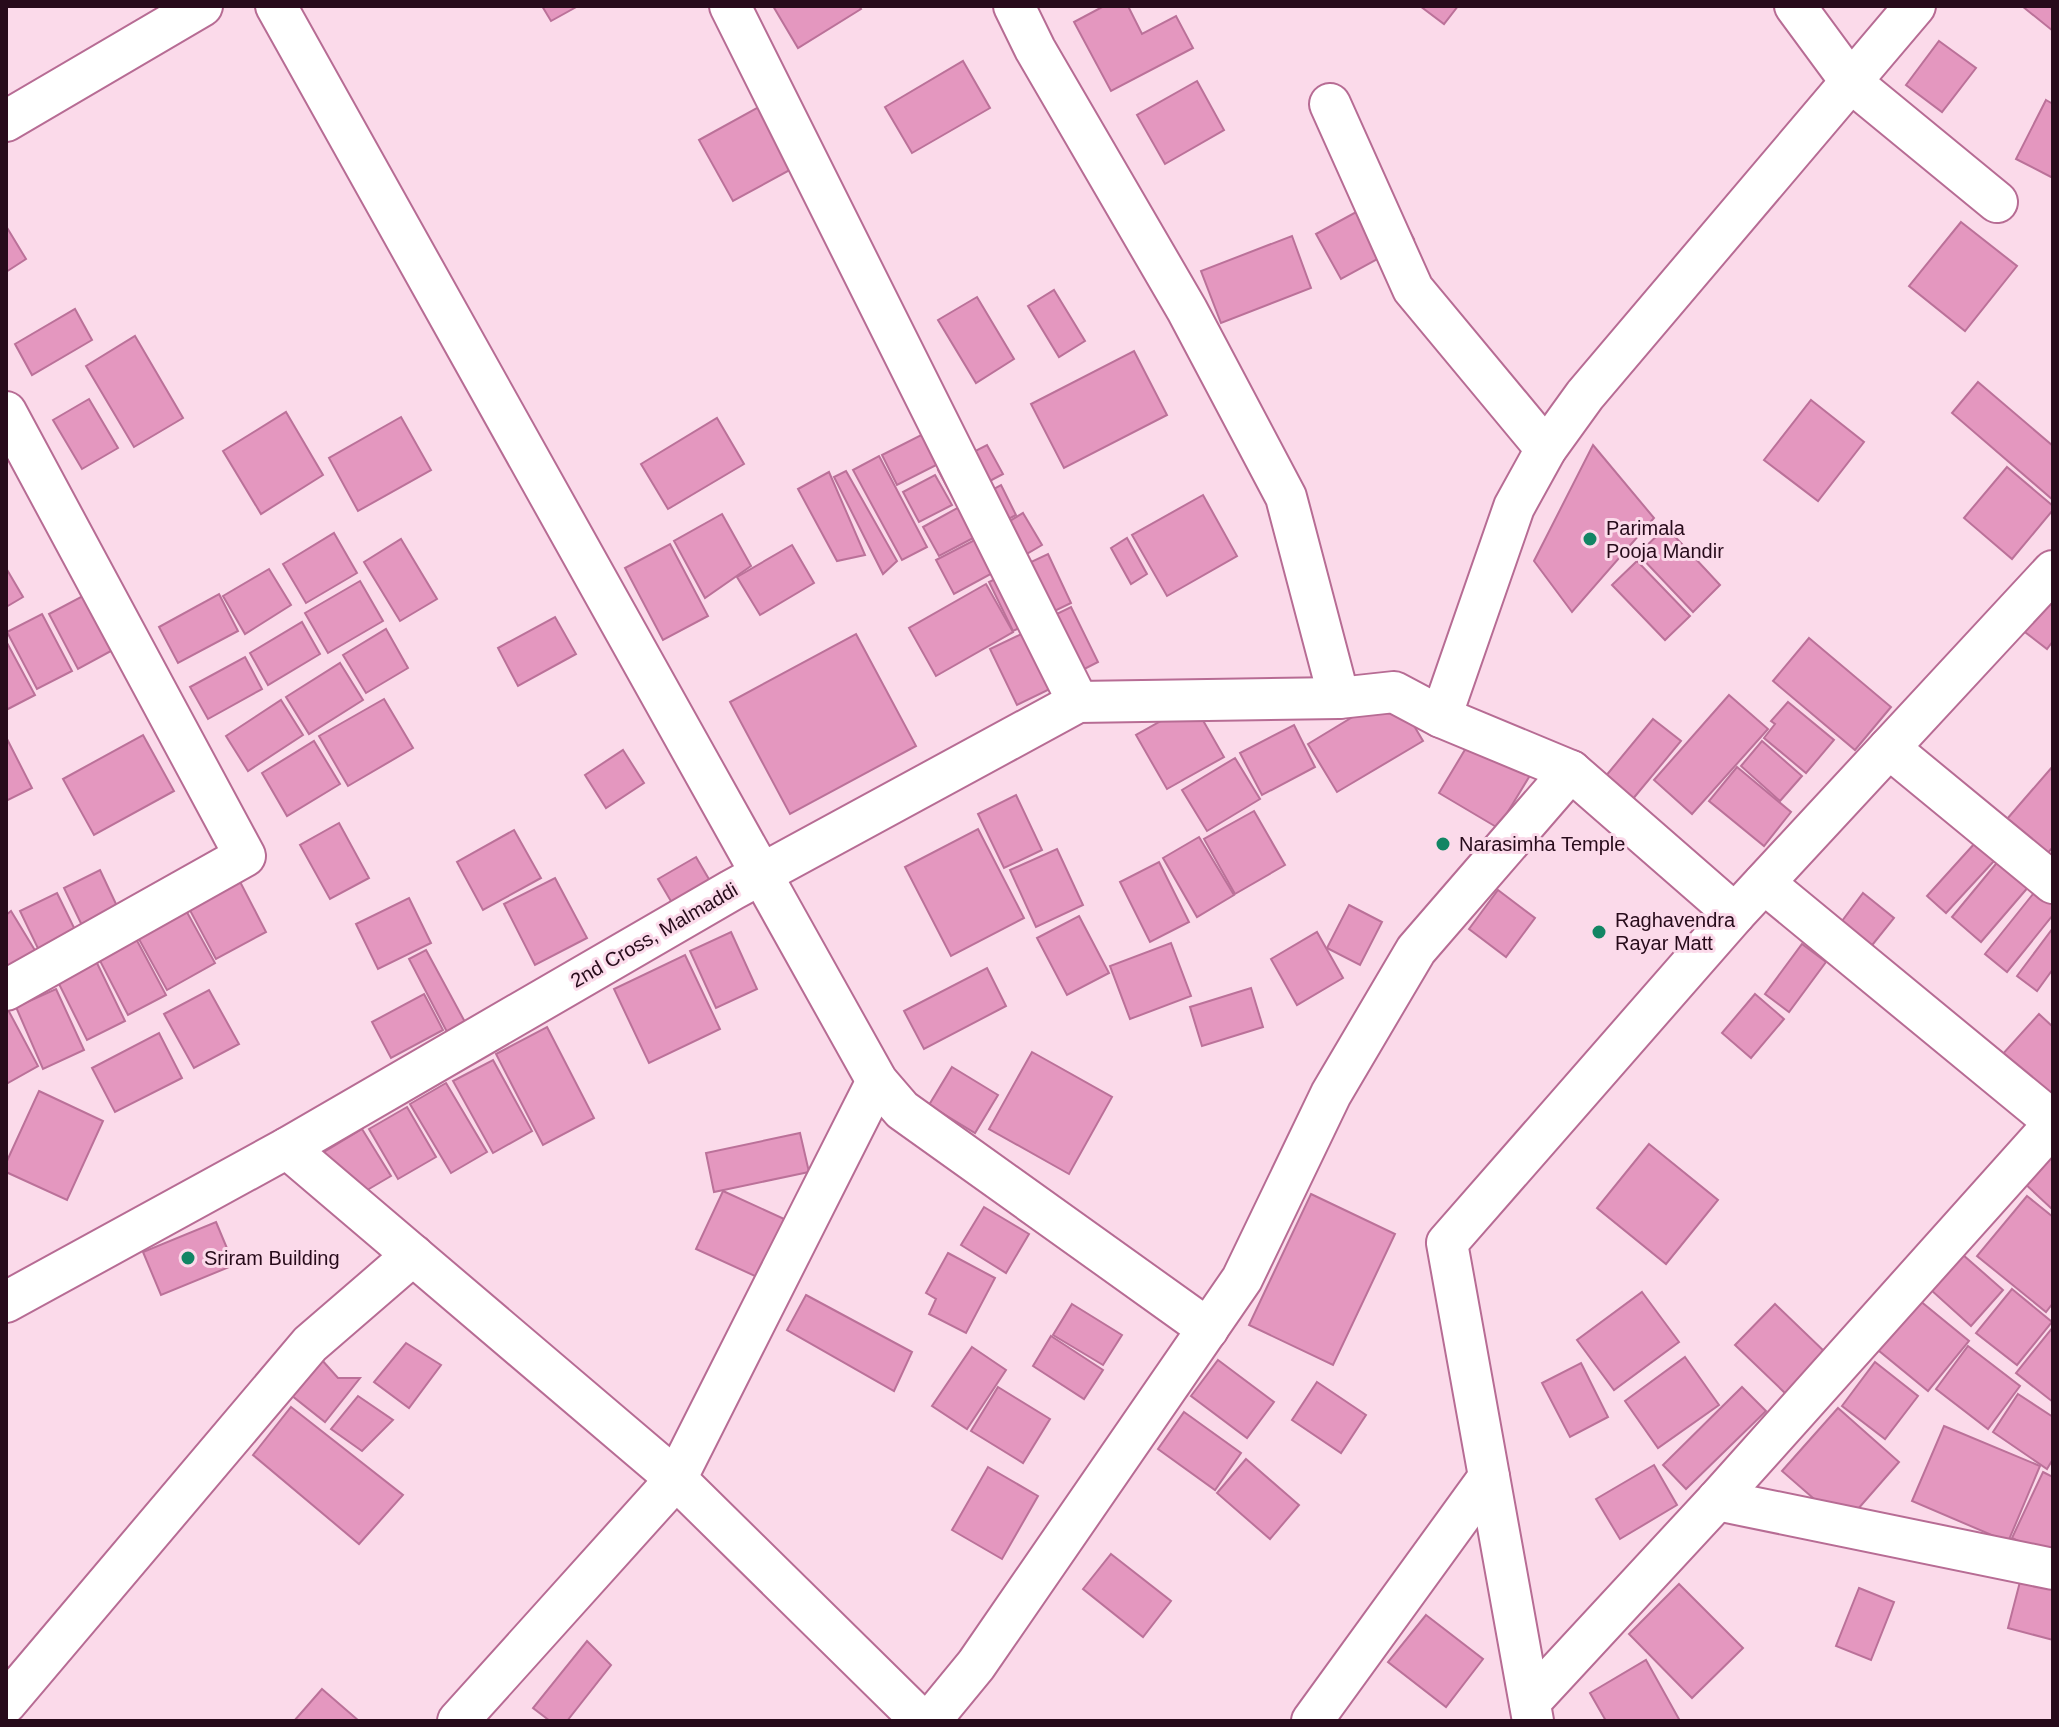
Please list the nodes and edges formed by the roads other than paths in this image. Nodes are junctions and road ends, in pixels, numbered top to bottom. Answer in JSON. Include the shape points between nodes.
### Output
{"nodes":[{"id":1,"x":202,"y":6,"type":"edge"},
{"id":2,"x":276,"y":6,"type":"edge"},
{"id":3,"x":730,"y":6,"type":"edge"},
{"id":4,"x":1014,"y":6,"type":"edge"},
{"id":5,"x":1795,"y":6,"type":"edge"},
{"id":6,"x":1915,"y":6,"type":"edge"},
{"id":7,"x":1851,"y":82,"type":"junction"},
{"id":8,"x":1330,"y":104,"type":"dead end"},
{"id":9,"x":6,"y":121,"type":"edge"},
{"id":10,"x":1997,"y":202,"type":"dead end"},
{"id":11,"x":6,"y":412,"type":"edge"},
{"id":12,"x":1546,"y":449,"type":"junction"},
{"id":13,"x":2053,"y":571,"type":"edge"},
{"id":14,"x":1339,"y":698,"type":"junction"},
{"id":15,"x":1078,"y":702,"type":"junction"},
{"id":16,"x":1441,"y":717,"type":"junction"},
{"id":17,"x":1889,"y":748,"type":"junction"},
{"id":18,"x":1571,"y":771,"type":"junction"},
{"id":19,"x":763,"y":873,"type":"junction"},
{"id":20,"x":1764,"y":883,"type":"junction"},
{"id":21,"x":2053,"y":883,"type":"edge"},
{"id":22,"x":1735,"y":914,"type":"junction"},
{"id":23,"x":6,"y":990,"type":"edge"},
{"id":24,"x":877,"y":1081,"type":"junction"},
{"id":25,"x":2053,"y":1123,"type":"edge"},
{"id":26,"x":287,"y":1148,"type":"junction"},
{"id":27,"x":413,"y":1255,"type":"junction"},
{"id":28,"x":11,"y":1286,"type":"edge"},
{"id":29,"x":1208,"y":1329,"type":"junction"},
{"id":30,"x":1489,"y":1477,"type":"junction"},
{"id":31,"x":676,"y":1479,"type":"junction"},
{"id":32,"x":1717,"y":1500,"type":"junction"},
{"id":33,"x":2053,"y":1569,"type":"edge"},
{"id":34,"x":6,"y":1703,"type":"edge"},
{"id":35,"x":1532,"y":1711,"type":"edge"},
{"id":36,"x":458,"y":1721,"type":"edge"},
{"id":37,"x":922,"y":1721,"type":"edge"},
{"id":38,"x":930,"y":1721,"type":"edge"},
{"id":39,"x":1312,"y":1721,"type":"edge"}],
"edges":[{"from":1,"to":9,"type":"street"},
{"from":2,"to":19,"type":"street"},
{"from":3,"to":15,"type":"street"},
{"from":4,"to":14,"type":"street","via":[[1187,310],[1286,497]]},
{"from":5,"to":7,"type":"street"},
{"from":6,"to":7,"type":"street"},
{"from":7,"to":10,"type":"street"},
{"from":7,"to":12,"type":"street","via":[[1585,395]]},
{"from":8,"to":12,"type":"street","via":[[1413,289]]},
{"from":11,"to":23,"type":"street","via":[[245,856]]},
{"from":12,"to":16,"type":"street","via":[[1514,507]]},
{"from":13,"to":17,"type":"street"},
{"from":14,"to":15,"type":"street","name":"2nd Cross, Malmaddi"},
{"from":14,"to":16,"type":"street","name":"2nd Cross, Malmaddi","via":[[1394,692]]},
{"from":15,"to":19,"type":"street","name":"2nd Cross, Malmaddi"},
{"from":16,"to":18,"type":"street","name":"2nd Cross, Malmaddi"},
{"from":17,"to":20,"type":"street"},
{"from":17,"to":21,"type":"street"},
{"from":18,"to":22,"type":"street","name":"2nd Cross, Malmaddi"},
{"from":18,"to":29,"type":"street","via":[[1416,950],[1331,1094],[1242,1279]]},
{"from":19,"to":24,"type":"street"},
{"from":19,"to":26,"type":"street","name":"2nd Cross, Malmaddi"},
{"from":20,"to":22,"type":"street"},
{"from":20,"to":25,"type":"street"},
{"from":22,"to":30,"type":"street","via":[[1447,1243]]},
{"from":24,"to":29,"type":"street","via":[[902,1110]]},
{"from":24,"to":31,"type":"street"},
{"from":25,"to":32,"type":"street"},
{"from":26,"to":27,"type":"street"},
{"from":26,"to":28,"type":"street","name":"2nd Cross, Malmaddi"},
{"from":27,"to":31,"type":"street"},
{"from":27,"to":34,"type":"street","via":[[310,1344]]},
{"from":29,"to":38,"type":"street","via":[[976,1665]]},
{"from":30,"to":35,"type":"street"},
{"from":30,"to":39,"type":"street"},
{"from":31,"to":36,"type":"street"},
{"from":31,"to":37,"type":"street"},
{"from":32,"to":33,"type":"street"},
{"from":32,"to":35,"type":"street"}]}
